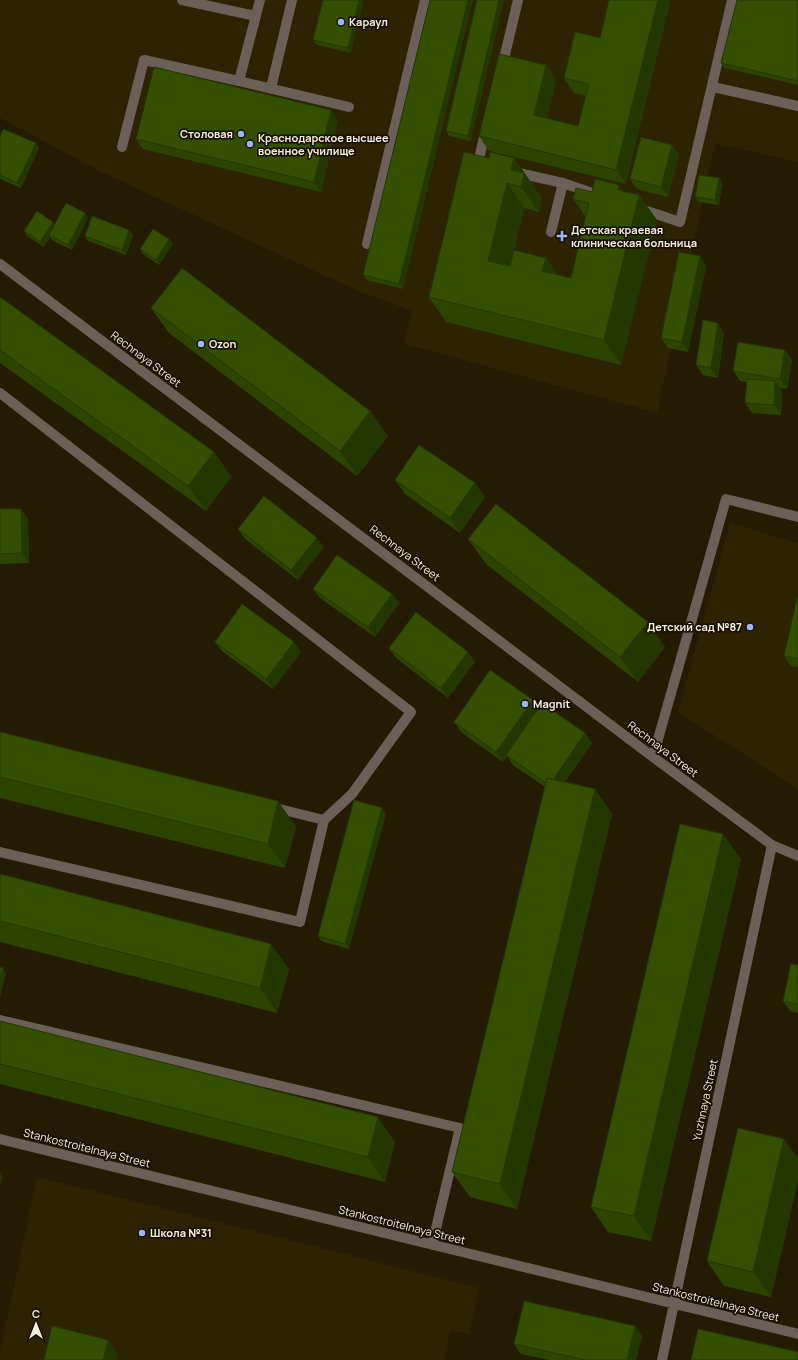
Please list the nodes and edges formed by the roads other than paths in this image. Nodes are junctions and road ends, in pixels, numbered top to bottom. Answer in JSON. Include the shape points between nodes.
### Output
{"nodes":[{"id":1,"x":182,"y":0,"type":"edge"},
{"id":2,"x":260,"y":0,"type":"edge"},
{"id":3,"x":292,"y":0,"type":"edge"},
{"id":4,"x":425,"y":0,"type":"edge"},
{"id":5,"x":518,"y":0,"type":"edge"},
{"id":6,"x":732,"y":0,"type":"edge"},
{"id":7,"x":256,"y":16,"type":"junction"},
{"id":8,"x":500,"y":74,"type":"edge"},
{"id":9,"x":239,"y":81,"type":"junction"},
{"id":10,"x":713,"y":87,"type":"junction"},
{"id":11,"x":271,"y":88,"type":"junction"},
{"id":12,"x":798,"y":106,"type":"edge"},
{"id":13,"x":349,"y":107,"type":"dead end"},
{"id":14,"x":489,"y":119,"type":"edge"},
{"id":15,"x":122,"y":147,"type":"dead end"},
{"id":16,"x":563,"y":183,"type":"junction"},
{"id":17,"x":607,"y":198,"type":"edge"},
{"id":18,"x":629,"y":205,"type":"edge"},
{"id":19,"x":551,"y":232,"type":"dead end"},
{"id":20,"x":366,"y":244,"type":"dead end"},
{"id":21,"x":0,"y":264,"type":"edge"},
{"id":22,"x":0,"y":393,"type":"edge"},
{"id":23,"x":798,"y":517,"type":"edge"},
{"id":24,"x":653,"y":757,"type":"junction"},
{"id":25,"x":262,"y":804,"type":"edge"},
{"id":26,"x":324,"y":820,"type":"junction"},
{"id":27,"x":772,"y":845,"type":"junction"},
{"id":28,"x":0,"y":852,"type":"edge"},
{"id":29,"x":798,"y":856,"type":"edge"},
{"id":30,"x":0,"y":1020,"type":"edge"},
{"id":31,"x":0,"y":1139,"type":"edge"},
{"id":32,"x":432,"y":1245,"type":"junction"},
{"id":33,"x":673,"y":1304,"type":"junction"},
{"id":34,"x":798,"y":1334,"type":"edge"},
{"id":35,"x":662,"y":1360,"type":"edge"}],
"edges":[{"from":1,"to":7,"type":"street"},
{"from":2,"to":7,"type":"street"},
{"from":3,"to":11,"type":"street"},
{"from":4,"to":20,"type":"street"},
{"from":5,"to":8,"type":"street"},
{"from":6,"to":10,"type":"street"},
{"from":7,"to":9,"type":"street"},
{"from":9,"to":11,"type":"street"},
{"from":9,"to":15,"type":"street","via":[[144,60]]},
{"from":10,"to":12,"type":"street"},
{"from":10,"to":18,"type":"street","via":[[680,222]]},
{"from":11,"to":13,"type":"street"},
{"from":14,"to":16,"type":"street","via":[[478,163]]},
{"from":16,"to":17,"type":"street"},
{"from":16,"to":19,"type":"street"},
{"from":21,"to":24,"type":"street","name":"Rechnaya Street"},
{"from":22,"to":26,"type":"street","via":[[410,712],[352,794]]},
{"from":23,"to":24,"type":"street","via":[[726,499]]},
{"from":24,"to":27,"type":"street","name":"Rechnaya Street"},
{"from":25,"to":26,"type":"street"},
{"from":26,"to":28,"type":"street","via":[[300,922]]},
{"from":27,"to":29,"type":"street","name":"Rechnaya Street"},
{"from":27,"to":33,"type":"street","name":"Yuzhnaya Street"},
{"from":30,"to":32,"type":"street","via":[[460,1128]]},
{"from":31,"to":32,"type":"street","name":"Stankostroitelnaya Street"},
{"from":32,"to":33,"type":"street","name":"Stankostroitelnaya Street"},
{"from":33,"to":34,"type":"street","name":"Stankostroitelnaya Street"},
{"from":33,"to":35,"type":"street","name":"Yuzhnaya Street"}]}
